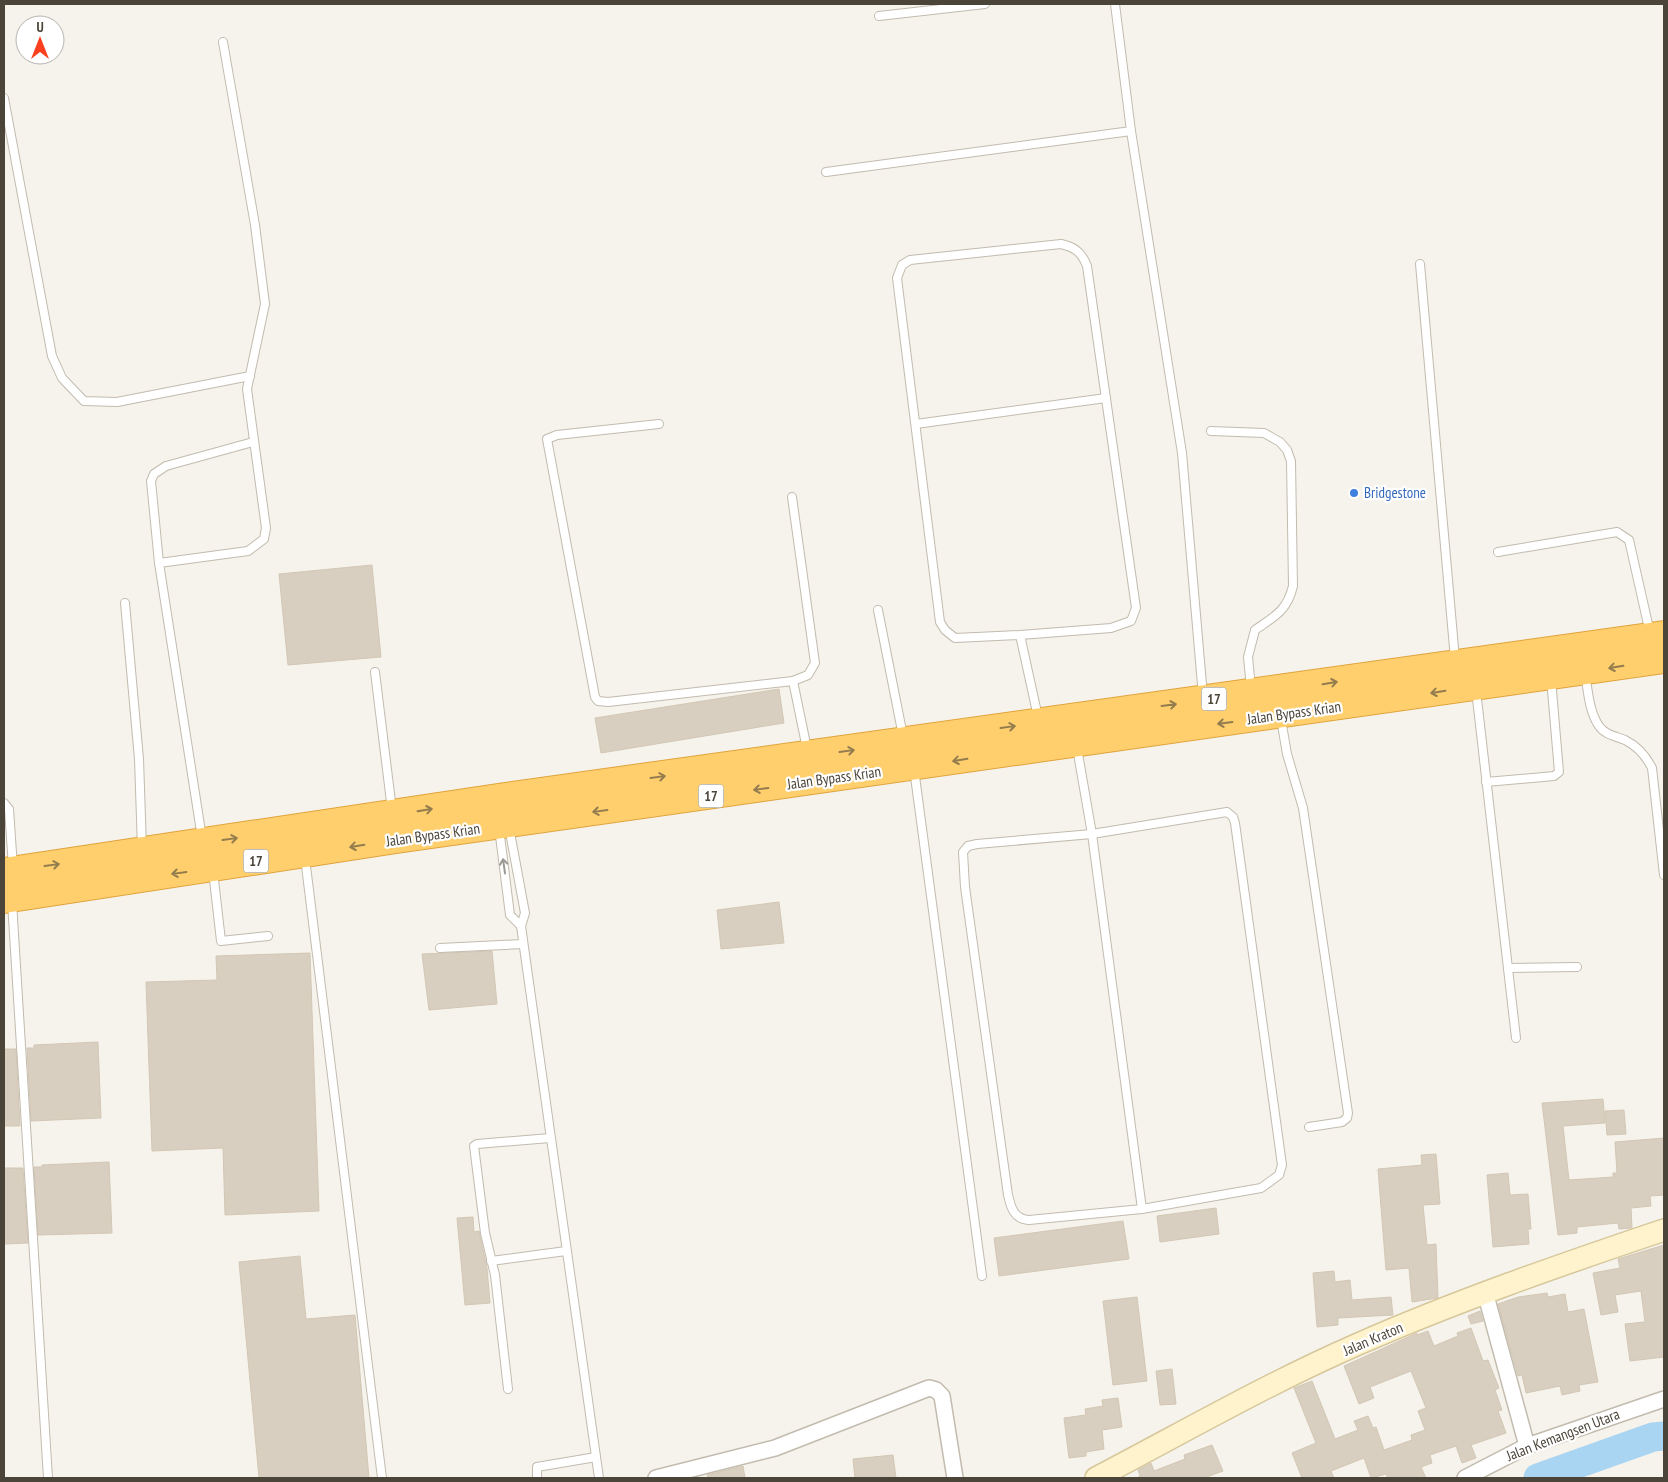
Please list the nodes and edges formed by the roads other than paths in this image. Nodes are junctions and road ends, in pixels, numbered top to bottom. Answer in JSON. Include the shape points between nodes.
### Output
{"nodes":[{"id":1,"x":985,"y":4,"type":"edge"},
{"id":2,"x":1115,"y":4,"type":"edge"},
{"id":3,"x":879,"y":16,"type":"dead end"},
{"id":4,"x":223,"y":42,"type":"dead end"},
{"id":5,"x":4,"y":98,"type":"edge"},
{"id":6,"x":1131,"y":131,"type":"junction"},
{"id":7,"x":826,"y":172,"type":"dead end"},
{"id":8,"x":1420,"y":264,"type":"dead end"},
{"id":9,"x":250,"y":376,"type":"junction"},
{"id":10,"x":1106,"y":398,"type":"junction"},
{"id":11,"x":659,"y":424,"type":"dead end"},
{"id":12,"x":916,"y":424,"type":"junction"},
{"id":13,"x":1211,"y":432,"type":"dead end"},
{"id":14,"x":253,"y":442,"type":"junction"},
{"id":15,"x":792,"y":497,"type":"dead end"},
{"id":16,"x":1498,"y":552,"type":"dead end"},
{"id":17,"x":159,"y":563,"type":"junction"},
{"id":18,"x":125,"y":603,"type":"dead end"},
{"id":19,"x":878,"y":610,"type":"dead end"},
{"id":20,"x":1020,"y":635,"type":"junction"},
{"id":21,"x":1660,"y":644,"type":"edge"},
{"id":22,"x":1456,"y":663,"type":"junction"},
{"id":23,"x":375,"y":672,"type":"dead end"},
{"id":24,"x":1585,"y":672,"type":"junction"},
{"id":25,"x":1551,"y":676,"type":"junction"},
{"id":26,"x":793,"y":681,"type":"junction"},
{"id":27,"x":1475,"y":686,"type":"junction"},
{"id":28,"x":1252,"y":694,"type":"junction"},
{"id":29,"x":1204,"y":700,"type":"junction"},
{"id":30,"x":1280,"y":715,"type":"junction"},
{"id":31,"x":1040,"y":722,"type":"junction"},
{"id":32,"x":904,"y":742,"type":"junction"},
{"id":33,"x":1076,"y":742,"type":"junction"},
{"id":34,"x":808,"y":756,"type":"junction"},
{"id":35,"x":913,"y":767,"type":"junction"},
{"id":36,"x":1486,"y":782,"type":"junction"},
{"id":37,"x":4,"y":803,"type":"edge"},
{"id":38,"x":502,"y":812,"type":"junction"},
{"id":39,"x":393,"y":815,"type":"junction"},
{"id":40,"x":1092,"y":834,"type":"junction"},
{"id":41,"x":203,"y":843,"type":"junction"},
{"id":42,"x":142,"y":852,"type":"junction"},
{"id":43,"x":305,"y":854,"type":"junction"},
{"id":44,"x":212,"y":868,"type":"junction"},
{"id":45,"x":9,"y":871,"type":"edge"},
{"id":46,"x":1664,"y":876,"type":"edge"},
{"id":47,"x":8,"y":898,"type":"edge"},
{"id":48,"x":521,"y":926,"type":"junction"},
{"id":49,"x":268,"y":936,"type":"dead end"},
{"id":50,"x":523,"y":944,"type":"junction"},
{"id":51,"x":440,"y":948,"type":"dead end"},
{"id":52,"x":1577,"y":967,"type":"dead end"},
{"id":53,"x":1508,"y":968,"type":"junction"},
{"id":54,"x":1516,"y":1038,"type":"dead end"},
{"id":55,"x":1309,"y":1127,"type":"dead end"},
{"id":56,"x":550,"y":1138,"type":"junction"},
{"id":57,"x":1142,"y":1208,"type":"junction"},
{"id":58,"x":1664,"y":1230,"type":"edge"},
{"id":59,"x":566,"y":1251,"type":"junction"},
{"id":60,"x":491,"y":1260,"type":"junction"},
{"id":61,"x":982,"y":1276,"type":"dead end"},
{"id":62,"x":1485,"y":1292,"type":"junction"},
{"id":63,"x":508,"y":1390,"type":"dead end"},
{"id":64,"x":1664,"y":1400,"type":"edge"},
{"id":65,"x":1527,"y":1446,"type":"junction"},
{"id":66,"x":596,"y":1457,"type":"junction"},
{"id":67,"x":48,"y":1478,"type":"edge"},
{"id":68,"x":382,"y":1478,"type":"edge"},
{"id":69,"x":536,"y":1478,"type":"edge"},
{"id":70,"x":599,"y":1478,"type":"edge"},
{"id":71,"x":656,"y":1478,"type":"edge"},
{"id":72,"x":955,"y":1478,"type":"edge"},
{"id":73,"x":1096,"y":1478,"type":"edge"},
{"id":74,"x":1465,"y":1478,"type":"edge"}],
"edges":[{"from":1,"to":3,"type":"lane"},
{"from":2,"to":6,"type":"lane"},
{"from":4,"to":9,"type":"lane","via":[[255,225],[265,304]]},
{"from":5,"to":9,"type":"lane","via":[[52,356],[62,378],[84,401],[117,402]]},
{"from":6,"to":7,"type":"lane"},
{"from":6,"to":29,"type":"lane","via":[[1182,453]]},
{"from":8,"to":22,"type":"lane"},
{"from":9,"to":14,"type":"lane","via":[[247,389]]},
{"from":10,"to":12,"type":"lane"},
{"from":10,"to":12,"type":"lane","via":[[1087,266],[1078,251],[1061,244],[910,260],[899,270],[897,287]]},
{"from":10,"to":20,"type":"lane","via":[[1136,608],[1131,621],[1111,628]]},
{"from":11,"to":26,"type":"lane","via":[[556,435],[547,439],[595,697],[598,701],[608,702]]},
{"from":12,"to":20,"type":"lane","via":[[940,622],[955,638]]},
{"from":13,"to":28,"type":"lane","via":[[1264,433],[1280,442],[1291,461],[1293,586],[1289,601],[1280,612],[1255,630],[1248,657]]},
{"from":14,"to":17,"type":"lane","via":[[166,466],[154,474],[151,481]]},
{"from":14,"to":17,"type":"lane","via":[[266,528],[264,539],[248,551]]},
{"from":15,"to":26,"type":"lane","via":[[815,663],[808,675]]},
{"from":16,"to":21,"type":"lane","via":[[1617,532],[1622,534],[1629,540]]},
{"from":17,"to":41,"type":"lane"},
{"from":18,"to":42,"type":"lane","via":[[140,758]]},
{"from":19,"to":32,"type":"lane"},
{"from":20,"to":31,"type":"lane"},
{"from":21,"to":22,"type":"highway","name":"Jalan Bypass Krian","number":"17"},
{"from":21,"to":24,"type":"highway","name":"Jalan Bypass Krian","number":"17","one_way":true},
{"from":28,"to":22,"type":"highway","name":"Jalan Bypass Krian","number":"17","one_way":true},
{"from":23,"to":39,"type":"lane"},
{"from":24,"to":25,"type":"highway","name":"Jalan Bypass Krian","number":"17"},
{"from":24,"to":46,"type":"lane","via":[[1591,708],[1599,727],[1646,756],[1652,768]]},
{"from":25,"to":27,"type":"highway","name":"Jalan Bypass Krian","number":"17"},
{"from":25,"to":36,"type":"lane","via":[[1558,772],[1554,776]]},
{"from":26,"to":34,"type":"lane"},
{"from":27,"to":30,"type":"highway","name":"Jalan Bypass Krian","number":"17","one_way":true},
{"from":27,"to":36,"type":"lane"},
{"from":28,"to":29,"type":"highway","name":"Jalan Bypass Krian","number":"17"},
{"from":31,"to":29,"type":"highway","name":"Jalan Bypass Krian","number":"17","one_way":true},
{"from":30,"to":33,"type":"highway","name":"Jalan Bypass Krian","number":"17","one_way":true},
{"from":30,"to":55,"type":"lane","via":[[1287,754],[1303,808],[1348,1112],[1342,1122]]},
{"from":32,"to":31,"type":"highway","name":"Jalan Bypass Krian","number":"17","one_way":true},
{"from":34,"to":32,"type":"highway","name":"Jalan Bypass Krian","number":"17","one_way":true},
{"from":33,"to":35,"type":"highway","name":"Jalan Bypass Krian","number":"17","one_way":true},
{"from":33,"to":40,"type":"lane"},
{"from":38,"to":34,"type":"highway","name":"Jalan Bypass Krian","number":"17","one_way":true},
{"from":35,"to":38,"type":"highway","name":"Jalan Bypass Krian","number":"17","one_way":true},
{"from":35,"to":61,"type":"lane"},
{"from":36,"to":53,"type":"lane"},
{"from":37,"to":45,"type":"lane","via":[[9,809]]},
{"from":39,"to":38,"type":"highway","name":"Jalan Bypass Krian","number":"17","one_way":true},
{"from":38,"to":43,"type":"highway","name":"Jalan Bypass Krian","number":"17","one_way":true},
{"from":38,"to":48,"type":"lane","via":[[525,912]]},
{"from":48,"to":38,"type":"lane","one_way":true,"via":[[510,915]]},
{"from":41,"to":39,"type":"highway","name":"Jalan Bypass Krian","number":"17","one_way":true},
{"from":40,"to":57,"type":"lane"},
{"from":40,"to":57,"type":"lane","via":[[968,846],[962,855],[965,887],[1012,1210],[1020,1218],[1029,1220]]},
{"from":40,"to":57,"type":"lane","via":[[1219,812],[1233,817],[1282,1165],[1279,1175],[1261,1188]]},
{"from":41,"to":42,"type":"highway","name":"Jalan Bypass Krian","number":"17"},
{"from":45,"to":42,"type":"highway","name":"Jalan Bypass Krian","number":"17","one_way":true},
{"from":43,"to":44,"type":"highway","name":"Jalan Bypass Krian","number":"17"},
{"from":43,"to":68,"type":"lane"},
{"from":44,"to":47,"type":"highway","name":"Jalan Bypass Krian","number":"17","one_way":true},
{"from":44,"to":49,"type":"lane","via":[[221,940]]},
{"from":47,"to":67,"type":"lane"},
{"from":48,"to":50,"type":"lane"},
{"from":50,"to":51,"type":"lane"},
{"from":50,"to":56,"type":"lane"},
{"from":52,"to":53,"type":"lane"},
{"from":53,"to":54,"type":"lane"},
{"from":56,"to":59,"type":"lane"},
{"from":56,"to":60,"type":"lane","via":[[474,1146]]},
{"from":58,"to":62,"type":"street","name":"Jalan Kraton"},
{"from":59,"to":60,"type":"lane"},
{"from":59,"to":66,"type":"lane"},
{"from":60,"to":63,"type":"lane"},
{"from":62,"to":65,"type":"street"},
{"from":62,"to":73,"type":"street","name":"Jalan Kraton","via":[[1290,1377]]},
{"from":64,"to":65,"type":"street","name":"Jalan Kemangsen Utara"},
{"from":65,"to":74,"type":"street","name":"Jalan Kemangsen Utara"},
{"from":66,"to":69,"type":"lane","via":[[537,1467]]},
{"from":66,"to":70,"type":"lane"},
{"from":71,"to":72,"type":"street","via":[[775,1448],[929,1388],[942,1396]]}]}
